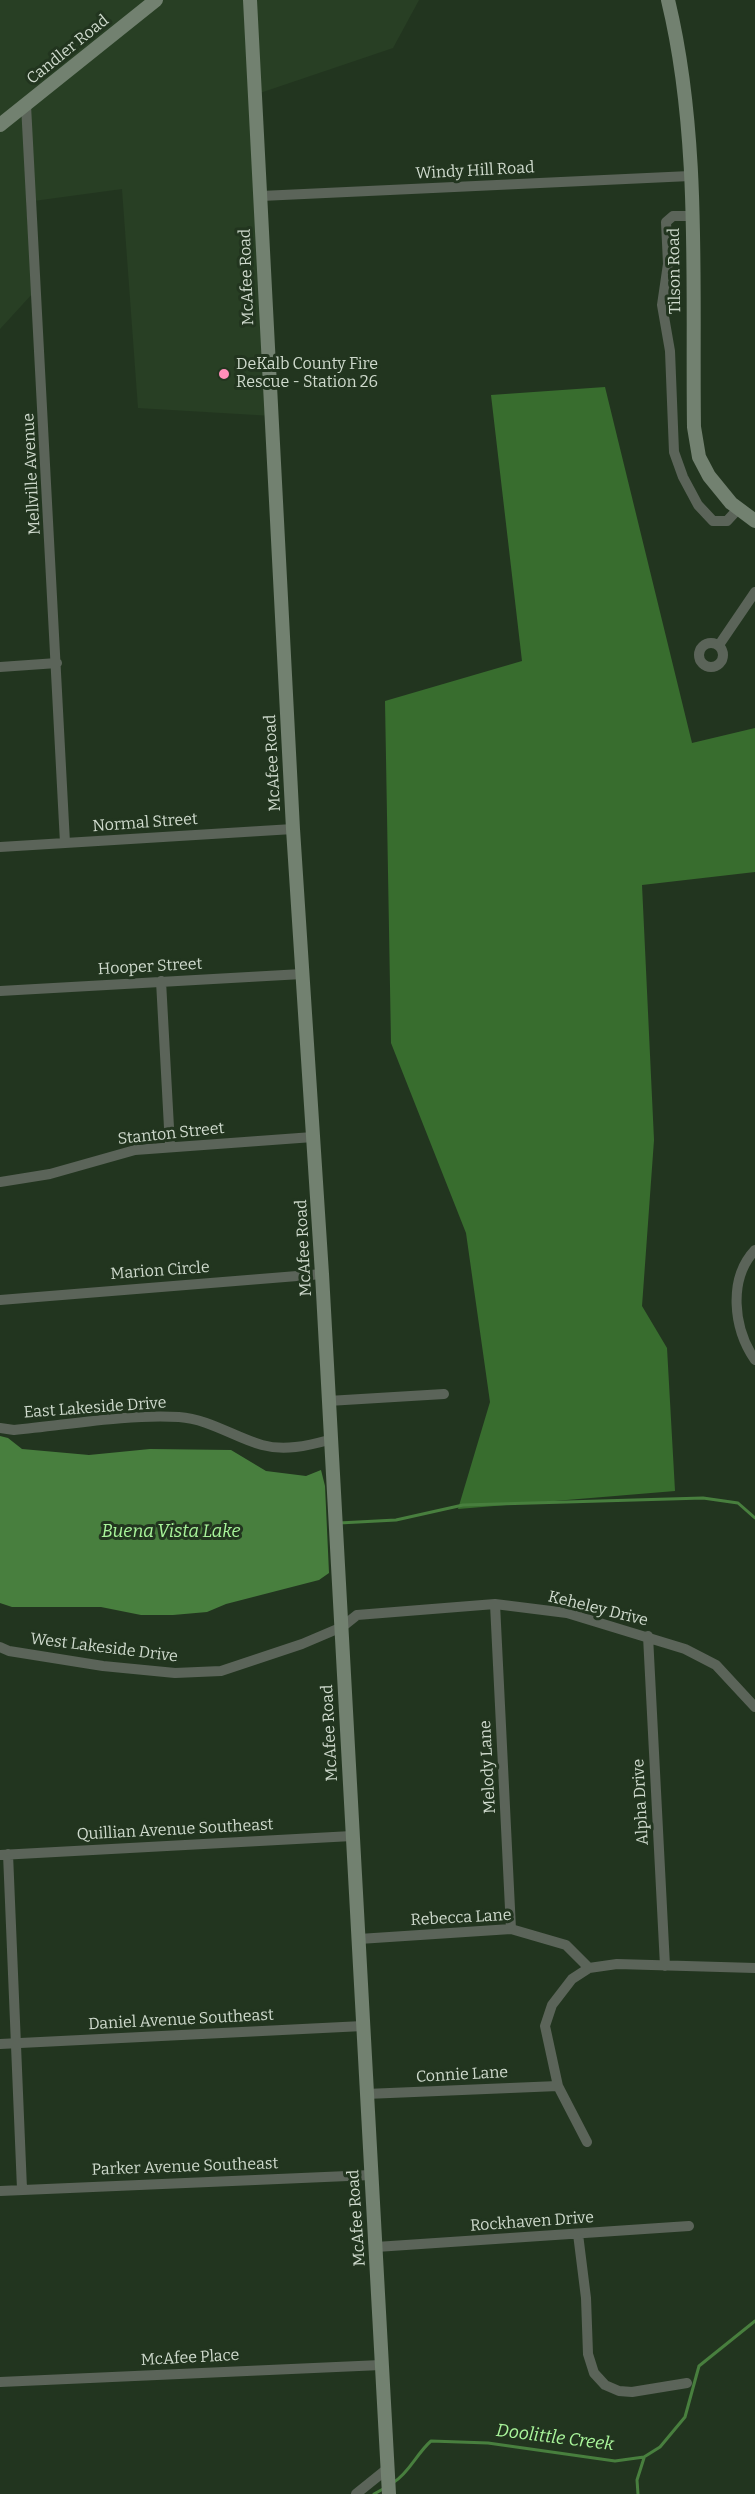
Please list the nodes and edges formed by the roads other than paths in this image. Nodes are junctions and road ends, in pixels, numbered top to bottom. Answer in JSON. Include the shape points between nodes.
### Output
{"nodes":[{"id":1,"x":156,"y":0,"type":"edge"},
{"id":2,"x":250,"y":0,"type":"edge"},
{"id":3,"x":668,"y":0,"type":"edge"},
{"id":4,"x":26,"y":105,"type":"junction"},
{"id":5,"x":0,"y":125,"type":"edge"},
{"id":6,"x":690,"y":176,"type":"junction"},
{"id":7,"x":261,"y":196,"type":"junction"},
{"id":8,"x":691,"y":216,"type":"junction"},
{"id":9,"x":738,"y":509,"type":"junction"},
{"id":10,"x":755,"y":520,"type":"edge"},
{"id":11,"x":755,"y":592,"type":"edge"},
{"id":12,"x":719,"y":645,"type":"dead end"},
{"id":13,"x":57,"y":663,"type":"junction"},
{"id":14,"x":0,"y":667,"type":"edge"},
{"id":15,"x":293,"y":829,"type":"junction"},
{"id":16,"x":66,"y":843,"type":"junction"},
{"id":17,"x":0,"y":847,"type":"edge"},
{"id":18,"x":302,"y":974,"type":"junction"},
{"id":19,"x":162,"y":981,"type":"junction"},
{"id":20,"x":0,"y":991,"type":"edge"},
{"id":21,"x":313,"y":1137,"type":"junction"},
{"id":22,"x":170,"y":1146,"type":"junction"},
{"id":23,"x":0,"y":1182,"type":"edge"},
{"id":24,"x":755,"y":1250,"type":"edge"},
{"id":25,"x":322,"y":1274,"type":"junction"},
{"id":26,"x":0,"y":1300,"type":"edge"},
{"id":27,"x":755,"y":1360,"type":"edge"},
{"id":28,"x":444,"y":1394,"type":"dead end"},
{"id":29,"x":328,"y":1401,"type":"junction"},
{"id":30,"x":0,"y":1428,"type":"edge"},
{"id":31,"x":330,"y":1440,"type":"junction"},
{"id":32,"x":495,"y":1604,"type":"junction"},
{"id":33,"x":342,"y":1627,"type":"junction"},
{"id":34,"x":648,"y":1636,"type":"junction"},
{"id":35,"x":0,"y":1647,"type":"edge"},
{"id":36,"x":755,"y":1707,"type":"edge"},
{"id":37,"x":352,"y":1836,"type":"junction"},
{"id":38,"x":4,"y":1855,"type":"edge"},
{"id":39,"x":511,"y":1929,"type":"junction"},
{"id":40,"x":359,"y":1939,"type":"junction"},
{"id":41,"x":665,"y":1966,"type":"junction"},
{"id":42,"x":589,"y":1968,"type":"junction"},
{"id":43,"x":755,"y":1968,"type":"edge"},
{"id":44,"x":363,"y":2026,"type":"junction"},
{"id":45,"x":16,"y":2043,"type":"junction"},
{"id":46,"x":0,"y":2044,"type":"edge"},
{"id":47,"x":558,"y":2086,"type":"junction"},
{"id":48,"x":366,"y":2094,"type":"junction"},
{"id":49,"x":587,"y":2142,"type":"dead end"},
{"id":50,"x":371,"y":2175,"type":"junction"},
{"id":51,"x":22,"y":2189,"type":"junction"},
{"id":52,"x":0,"y":2191,"type":"edge"},
{"id":53,"x":689,"y":2226,"type":"dead end"},
{"id":54,"x":578,"y":2234,"type":"junction"},
{"id":55,"x":376,"y":2247,"type":"junction"},
{"id":56,"x":381,"y":2365,"type":"junction"},
{"id":57,"x":0,"y":2382,"type":"edge"},
{"id":58,"x":687,"y":2383,"type":"dead end"},
{"id":59,"x":387,"y":2469,"type":"junction"},
{"id":60,"x":356,"y":2494,"type":"edge"},
{"id":61,"x":389,"y":2494,"type":"edge"}],
"edges":[{"from":1,"to":4,"type":"street","name":"Candler Road"},
{"from":2,"to":7,"type":"street","name":"McAfee Road"},
{"from":3,"to":6,"type":"street","name":"Tilson Road","via":[[679,43]]},
{"from":4,"to":5,"type":"street","name":"Candler Road"},
{"from":4,"to":13,"type":"street","name":"Mellville Avenue"},
{"from":6,"to":7,"type":"street","name":"Windy Hill Road"},
{"from":6,"to":8,"type":"street","name":"Tilson Road"},
{"from":7,"to":15,"type":"street","name":"McAfee Road"},
{"from":8,"to":9,"type":"street","name":"Tilson Road","via":[[694,427],[699,458]]},
{"from":8,"to":9,"type":"street","via":[[674,216],[666,222],[665,231],[668,264],[663,305],[670,351],[674,452],[698,505],[713,521],[727,521]]},
{"from":9,"to":10,"type":"street","name":"Tilson Road"},
{"from":11,"to":12,"type":"street"},
{"from":13,"to":14,"type":"street"},
{"from":13,"to":16,"type":"street","name":"Mellville Avenue"},
{"from":15,"to":16,"type":"street","name":"Normal Street"},
{"from":15,"to":18,"type":"street","name":"McAfee Road"},
{"from":16,"to":17,"type":"street","name":"Normal Street"},
{"from":18,"to":19,"type":"street","name":"Hooper Street"},
{"from":18,"to":21,"type":"street","name":"McAfee Road"},
{"from":19,"to":20,"type":"street","name":"Hooper Street"},
{"from":19,"to":22,"type":"street"},
{"from":21,"to":22,"type":"street","name":"Stanton Street"},
{"from":21,"to":25,"type":"street","name":"McAfee Road"},
{"from":22,"to":23,"type":"street","name":"Stanton Street","via":[[135,1150],[33,1178]]},
{"from":24,"to":27,"type":"street","via":[[743,1264],[736,1283],[743,1339]]},
{"from":25,"to":26,"type":"street","name":"Marion Circle"},
{"from":25,"to":29,"type":"street","name":"McAfee Road"},
{"from":28,"to":29,"type":"street"},
{"from":29,"to":31,"type":"street","name":"McAfee Road"},
{"from":30,"to":31,"type":"street","name":"East Lakeside Drive","via":[[180,1417],[272,1447],[305,1447]]},
{"from":31,"to":33,"type":"street","name":"McAfee Road"},
{"from":32,"to":33,"type":"street","name":"Keheley Drive","via":[[375,1612],[357,1615]]},
{"from":32,"to":34,"type":"street","name":"Keheley Drive","via":[[567,1613]]},
{"from":32,"to":39,"type":"street","name":"Melody Lane"},
{"from":33,"to":35,"type":"street","name":"West Lakeside Drive","via":[[221,1671],[175,1673],[103,1666]]},
{"from":33,"to":37,"type":"street","name":"McAfee Road"},
{"from":34,"to":36,"type":"street","name":"Keheley Drive","via":[[716,1665]]},
{"from":34,"to":41,"type":"street","name":"Alpha Drive"},
{"from":37,"to":38,"type":"street","name":"Quillian Avenue Southeast"},
{"from":37,"to":40,"type":"street","name":"McAfee Road"},
{"from":38,"to":45,"type":"street"},
{"from":39,"to":40,"type":"street","name":"Rebecca Lane"},
{"from":39,"to":42,"type":"street","name":"Rebecca Lane","via":[[566,1945]]},
{"from":40,"to":44,"type":"street","name":"McAfee Road"},
{"from":41,"to":42,"type":"street","via":[[617,1964]]},
{"from":41,"to":43,"type":"street"},
{"from":42,"to":47,"type":"street","via":[[572,1979],[552,2005],[544,2026]]},
{"from":44,"to":45,"type":"street","name":"Daniel Avenue Southeast"},
{"from":44,"to":48,"type":"street","name":"McAfee Road"},
{"from":45,"to":46,"type":"street","name":"Daniel Avenue Southeast"},
{"from":45,"to":51,"type":"street"},
{"from":47,"to":48,"type":"street","name":"Connie Lane"},
{"from":47,"to":49,"type":"street"},
{"from":48,"to":50,"type":"street","name":"McAfee Road"},
{"from":50,"to":51,"type":"street","name":"Parker Avenue Southeast"},
{"from":50,"to":55,"type":"street","name":"McAfee Road"},
{"from":51,"to":52,"type":"street","name":"Parker Avenue Southeast"},
{"from":53,"to":54,"type":"street","name":"Rockhaven Drive"},
{"from":54,"to":55,"type":"street","name":"Rockhaven Drive"},
{"from":54,"to":58,"type":"street","via":[[588,2354],[594,2373],[605,2385],[619,2391]]},
{"from":55,"to":56,"type":"street","name":"McAfee Road"},
{"from":56,"to":57,"type":"street","name":"McAfee Place"},
{"from":56,"to":59,"type":"street","name":"McAfee Road"},
{"from":59,"to":60,"type":"street"},
{"from":59,"to":61,"type":"street","name":"McAfee Road"}]}
